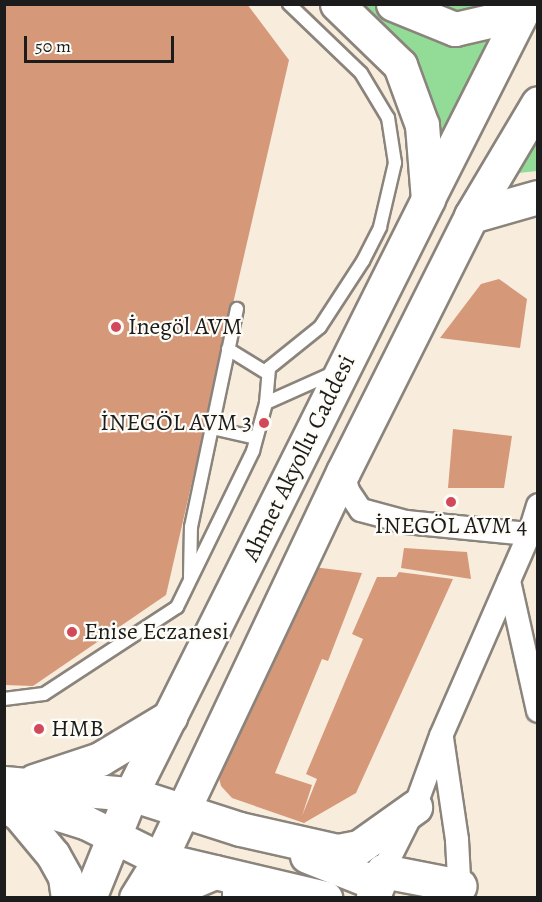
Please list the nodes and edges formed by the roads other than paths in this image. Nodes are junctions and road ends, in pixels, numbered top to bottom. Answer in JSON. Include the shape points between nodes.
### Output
{"nodes":[{"id":1,"x":289,"y":4,"type":"edge"},
{"id":2,"x":337,"y":4,"type":"edge"},
{"id":3,"x":393,"y":4,"type":"edge"},
{"id":4,"x":517,"y":4,"type":"edge"},
{"id":5,"x":526,"y":4,"type":"edge"},
{"id":6,"x":537,"y":102,"type":"edge"},
{"id":7,"x":537,"y":197,"type":"edge"},
{"id":8,"x":428,"y":199,"type":"junction"},
{"id":9,"x":471,"y":216,"type":"junction"},
{"id":10,"x":237,"y":309,"type":"dead end"},
{"id":11,"x":228,"y":349,"type":"junction"},
{"id":12,"x":344,"y":368,"type":"junction"},
{"id":13,"x":267,"y":374,"type":"junction"},
{"id":14,"x":266,"y":403,"type":"junction"},
{"id":15,"x":212,"y":428,"type":"junction"},
{"id":16,"x":256,"y":438,"type":"junction"},
{"id":17,"x":343,"y":472,"type":"junction"},
{"id":18,"x":537,"y":505,"type":"edge"},
{"id":19,"x":361,"y":510,"type":"junction"},
{"id":20,"x":322,"y":515,"type":"junction"},
{"id":21,"x":533,"y":535,"type":"edge"},
{"id":22,"x":190,"y":581,"type":"junction"},
{"id":23,"x":509,"y":581,"type":"junction"},
{"id":24,"x":4,"y":699,"type":"edge"},
{"id":25,"x":537,"y":711,"type":"edge"},
{"id":26,"x":170,"y":717,"type":"junction"},
{"id":27,"x":441,"y":736,"type":"junction"},
{"id":28,"x":206,"y":760,"type":"junction"},
{"id":29,"x":9,"y":792,"type":"edge"},
{"id":30,"x":131,"y":794,"type":"junction"},
{"id":31,"x":415,"y":807,"type":"junction"},
{"id":32,"x":183,"y":810,"type":"junction"},
{"id":33,"x":240,"y":829,"type":"junction"},
{"id":34,"x":113,"y":839,"type":"junction"},
{"id":35,"x":160,"y":859,"type":"junction"},
{"id":36,"x":228,"y":882,"type":"edge"},
{"id":37,"x":378,"y":884,"type":"edge"},
{"id":38,"x":460,"y":892,"type":"edge"},
{"id":39,"x":68,"y":897,"type":"edge"},
{"id":40,"x":89,"y":897,"type":"edge"},
{"id":41,"x":136,"y":897,"type":"edge"},
{"id":42,"x":153,"y":897,"type":"edge"},
{"id":43,"x":316,"y":897,"type":"edge"}],
"edges":[{"from":1,"to":13,"type":"lane","via":[[372,87],[388,118],[395,163],[386,209],[363,261],[320,327]]},
{"from":2,"to":8,"type":"main road","via":[[400,65],[422,125]]},
{"from":3,"to":4,"type":"main road","via":[[455,29],[493,20]]},
{"from":5,"to":8,"type":"main road","name":"Ahmet Akyollu Caddesi"},
{"from":6,"to":9,"type":"main road"},
{"from":7,"to":9,"type":"main road"},
{"from":8,"to":12,"type":"main road","name":"Ahmet Akyollu Caddesi"},
{"from":9,"to":17,"type":"main road"},
{"from":10,"to":11,"type":"lane"},
{"from":11,"to":13,"type":"lane"},
{"from":11,"to":15,"type":"lane"},
{"from":12,"to":14,"type":"lane"},
{"from":12,"to":26,"type":"main road","name":"Ahmet Akyollu Caddesi"},
{"from":13,"to":14,"type":"lane"},
{"from":14,"to":16,"type":"lane"},
{"from":15,"to":16,"type":"lane"},
{"from":15,"to":22,"type":"lane","via":[[191,527]]},
{"from":16,"to":22,"type":"lane"},
{"from":17,"to":19,"type":"street","via":[[348,491]]},
{"from":17,"to":20,"type":"main road"},
{"from":18,"to":21,"type":"street"},
{"from":19,"to":20,"type":"street","via":[[341,509]]},
{"from":19,"to":21,"type":"street","via":[[406,522]]},
{"from":20,"to":28,"type":"main road"},
{"from":21,"to":23,"type":"street"},
{"from":22,"to":24,"type":"lane","via":[[177,607],[137,636],[44,694]]},
{"from":23,"to":25,"type":"street"},
{"from":23,"to":27,"type":"street"},
{"from":26,"to":29,"type":"main road","via":[[100,759]]},
{"from":26,"to":30,"type":"main road","name":"Ahmet Akyollu Caddesi"},
{"from":27,"to":31,"type":"street"},
{"from":27,"to":38,"type":"street"},
{"from":28,"to":32,"type":"main road"},
{"from":28,"to":33,"type":"main road","via":[[217,796]]},
{"from":29,"to":30,"type":"main road"},
{"from":29,"to":34,"type":"main road","via":[[85,822]]},
{"from":29,"to":39,"type":"main road","via":[[19,814],[53,855],[65,877]]},
{"from":30,"to":32,"type":"main road"},
{"from":30,"to":34,"type":"main road","name":"Ahmet Akyollu Caddesi"},
{"from":31,"to":33,"type":"main road","via":[[359,847],[338,851]]},
{"from":31,"to":37,"type":"street"},
{"from":32,"to":33,"type":"main road"},
{"from":32,"to":35,"type":"main road"},
{"from":33,"to":37,"type":"main road"},
{"from":34,"to":35,"type":"main road"},
{"from":34,"to":40,"type":"main road","name":"Ahmet Akyollu Caddesi"},
{"from":35,"to":36,"type":"main road"},
{"from":35,"to":41,"type":"main road"},
{"from":36,"to":42,"type":"main road"},
{"from":36,"to":43,"type":"main road"},
{"from":37,"to":38,"type":"main road"}]}
